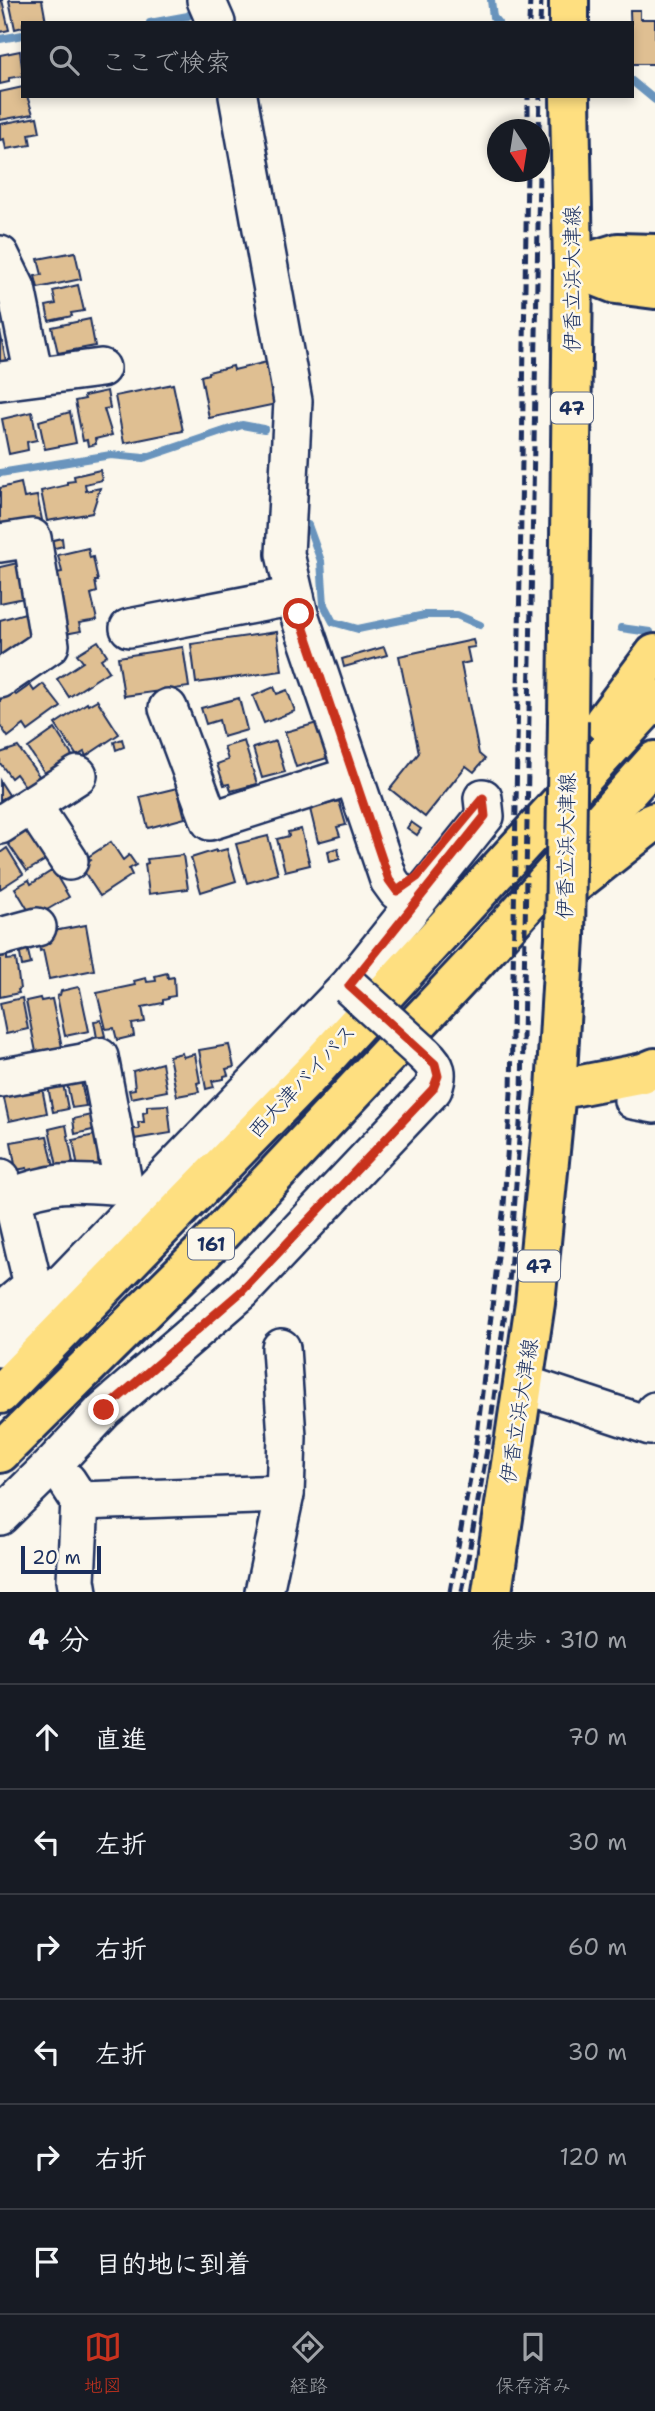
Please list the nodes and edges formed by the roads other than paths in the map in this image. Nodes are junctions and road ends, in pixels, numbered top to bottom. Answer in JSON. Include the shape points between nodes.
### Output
{"nodes":[{"id":1,"x":206,"y":0,"type":"edge"},
{"id":2,"x":569,"y":0,"type":"edge"},
{"id":3,"x":215,"y":21,"type":"edge"},
{"id":4,"x":569,"y":21,"type":"edge"},
{"id":5,"x":238,"y":98,"type":"edge"},
{"id":6,"x":570,"y":98,"type":"edge"},
{"id":7,"x":655,"y":243,"type":"edge"},
{"id":8,"x":637,"y":254,"type":"edge"},
{"id":9,"x":0,"y":255,"type":"edge"},
{"id":10,"x":573,"y":267,"type":"junction"},
{"id":11,"x":655,"y":289,"type":"edge"},
{"id":12,"x":100,"y":368,"type":"dead end"},
{"id":13,"x":17,"y":379,"type":"edge"},
{"id":14,"x":0,"y":543,"type":"edge"},
{"id":15,"x":295,"y":596,"type":"junction"},
{"id":16,"x":129,"y":628,"type":"dead end"},
{"id":17,"x":655,"y":654,"type":"edge"},
{"id":18,"x":0,"y":679,"type":"edge"},
{"id":19,"x":655,"y":699,"type":"edge"},
{"id":20,"x":168,"y":708,"type":"dead end"},
{"id":21,"x":655,"y":761,"type":"edge"},
{"id":22,"x":78,"y":775,"type":"dead end"},
{"id":23,"x":354,"y":775,"type":"junction"},
{"id":24,"x":32,"y":805,"type":"junction"},
{"id":25,"x":655,"y":822,"type":"edge"},
{"id":26,"x":0,"y":825,"type":"edge"},
{"id":27,"x":69,"y":861,"type":"dead end"},
{"id":28,"x":397,"y":891,"type":"junction"},
{"id":29,"x":37,"y":927,"type":"dead end"},
{"id":30,"x":0,"y":937,"type":"edge"},
{"id":31,"x":475,"y":962,"type":"junction"},
{"id":32,"x":349,"y":986,"type":"junction"},
{"id":33,"x":389,"y":987,"type":"junction"},
{"id":34,"x":655,"y":1068,"type":"edge"},
{"id":35,"x":0,"y":1078,"type":"edge"},
{"id":36,"x":556,"y":1090,"type":"junction"},
{"id":37,"x":648,"y":1099,"type":"edge"},
{"id":38,"x":6,"y":1186,"type":"edge"},
{"id":39,"x":138,"y":1203,"type":"junction"},
{"id":40,"x":0,"y":1313,"type":"edge"},
{"id":41,"x":0,"y":1348,"type":"edge"},
{"id":42,"x":281,"y":1348,"type":"dead end"},
{"id":43,"x":523,"y":1384,"type":"junction"},
{"id":44,"x":0,"y":1394,"type":"edge"},
{"id":45,"x":655,"y":1411,"type":"edge"},
{"id":46,"x":0,"y":1453,"type":"edge"},
{"id":47,"x":55,"y":1462,"type":"junction"},
{"id":48,"x":285,"y":1494,"type":"junction"},
{"id":49,"x":80,"y":1501,"type":"junction"},
{"id":50,"x":0,"y":1516,"type":"edge"},
{"id":51,"x":78,"y":1592,"type":"edge"},
{"id":52,"x":264,"y":1592,"type":"edge"},
{"id":53,"x":492,"y":1592,"type":"edge"}],
"edges":[{"from":1,"to":3,"type":"street"},
{"from":2,"to":4,"type":"main road"},
{"from":5,"to":15,"type":"street","via":[[293,401],[285,554]]},
{"from":6,"to":10,"type":"main road","name":"伊香立浜大津線","number":"47"},
{"from":7,"to":8,"type":"street"},
{"from":8,"to":10,"type":"main road"},
{"from":9,"to":13,"type":"street","via":[[16,288]]},
{"from":10,"to":11,"type":"main road","via":[[616,284]]},
{"from":10,"to":36,"type":"main road","name":"伊香立浜大津線","number":"47","bridge":true,"via":[[565,937]]},
{"from":12,"to":13,"type":"street"},
{"from":14,"to":18,"type":"street","via":[[32,538],[50,645]]},
{"from":15,"to":16,"type":"street"},
{"from":15,"to":23,"type":"street"},
{"from":17,"to":33,"type":"main road"},
{"from":19,"to":33,"type":"main road","name":"西大津バイパス","number":"161"},
{"from":20,"to":23,"type":"street","via":[[210,821]]},
{"from":21,"to":31,"type":"main road","number":"161"},
{"from":22,"to":24,"type":"street"},
{"from":23,"to":28,"type":"street","via":[[389,880]]},
{"from":24,"to":26,"type":"street"},
{"from":24,"to":27,"type":"street"},
{"from":25,"to":31,"type":"main road"},
{"from":28,"to":32,"type":"street","via":[[417,877],[483,798],[485,816]]},
{"from":28,"to":39,"type":"street","via":[[400,901],[286,1032],[170,1154]]},
{"from":29,"to":30,"type":"street"},
{"from":31,"to":46,"type":"main road","number":"161","via":[[200,1255]]},
{"from":32,"to":39,"type":"street"},
{"from":32,"to":47,"type":"street","bridge":true,"via":[[435,1064],[438,1076],[433,1089],[242,1291],[104,1410]]},
{"from":33,"to":44,"type":"main road","name":"西大津バイパス","number":"161","via":[[313,1072]]},
{"from":34,"to":36,"type":"main road"},
{"from":35,"to":38,"type":"street","via":[[99,1057],[122,1177],[112,1185]]},
{"from":36,"to":37,"type":"main road","via":[[617,1102]]},
{"from":36,"to":43,"type":"main road","name":"伊香立浜大津線","number":"47","via":[[536,1303]]},
{"from":38,"to":40,"type":"street","via":[[33,1285]]},
{"from":39,"to":41,"type":"street"},
{"from":42,"to":48,"type":"street","via":[[287,1437]]},
{"from":43,"to":45,"type":"street","via":[[650,1426]]},
{"from":43,"to":53,"type":"main road","name":"伊香立浜大津線","number":"47"},
{"from":47,"to":49,"type":"street"},
{"from":47,"to":50,"type":"street"},
{"from":48,"to":49,"type":"street"},
{"from":48,"to":52,"type":"street"},
{"from":49,"to":51,"type":"street"}]}
